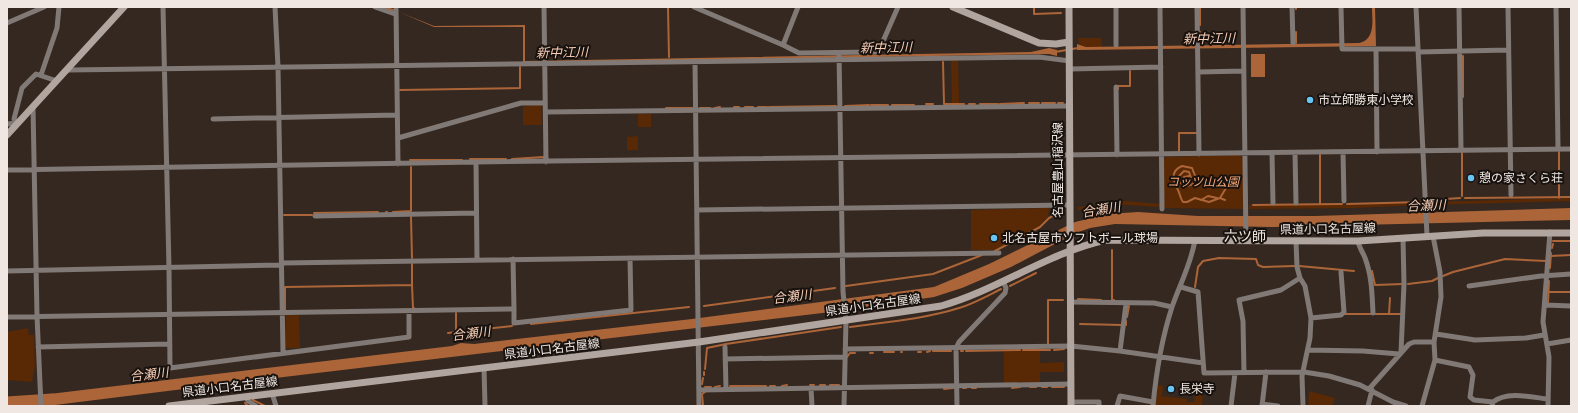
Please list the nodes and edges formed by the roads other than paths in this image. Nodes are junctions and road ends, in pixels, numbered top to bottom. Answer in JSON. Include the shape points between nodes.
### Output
{"nodes":[{"id":1,"x":44,"y":7,"type":"edge"},
{"id":2,"x":59,"y":7,"type":"edge"},
{"id":3,"x":124,"y":7,"type":"edge"},
{"id":4,"x":163,"y":7,"type":"edge"},
{"id":5,"x":275,"y":7,"type":"edge"},
{"id":6,"x":375,"y":7,"type":"edge"},
{"id":7,"x":396,"y":7,"type":"edge"},
{"id":8,"x":544,"y":7,"type":"edge"},
{"id":9,"x":694,"y":7,"type":"edge"},
{"id":10,"x":798,"y":7,"type":"edge"},
{"id":11,"x":898,"y":7,"type":"edge"},
{"id":12,"x":953,"y":7,"type":"edge"},
{"id":13,"x":1069,"y":7,"type":"edge"},
{"id":14,"x":1116,"y":7,"type":"edge"},
{"id":15,"x":1160,"y":7,"type":"edge"},
{"id":16,"x":1197,"y":7,"type":"edge"},
{"id":17,"x":1243,"y":7,"type":"edge"},
{"id":18,"x":1292,"y":7,"type":"edge"},
{"id":19,"x":1341,"y":7,"type":"edge"},
{"id":20,"x":1416,"y":7,"type":"edge"},
{"id":21,"x":1459,"y":7,"type":"edge"},
{"id":22,"x":1508,"y":7,"type":"edge"},
{"id":23,"x":1556,"y":7,"type":"edge"},
{"id":24,"x":395,"y":14,"type":"junction"},
{"id":25,"x":7,"y":23,"type":"edge"},
{"id":26,"x":1070,"y":43,"type":"junction"},
{"id":27,"x":1293,"y":43,"type":"dead end"},
{"id":28,"x":783,"y":45,"type":"junction"},
{"id":29,"x":1116,"y":45,"type":"dead end"},
{"id":30,"x":1376,"y":49,"type":"junction"},
{"id":31,"x":1418,"y":50,"type":"junction"},
{"id":32,"x":1508,"y":50,"type":"junction"},
{"id":33,"x":1460,"y":51,"type":"junction"},
{"id":34,"x":839,"y":56,"type":"junction"},
{"id":35,"x":1070,"y":58,"type":"junction"},
{"id":36,"x":545,"y":62,"type":"junction"},
{"id":37,"x":695,"y":62,"type":"junction"},
{"id":38,"x":396,"y":64,"type":"junction"},
{"id":39,"x":278,"y":67,"type":"junction"},
{"id":40,"x":1161,"y":67,"type":"junction"},
{"id":41,"x":164,"y":68,"type":"junction"},
{"id":42,"x":1070,"y":69,"type":"junction"},
{"id":43,"x":68,"y":70,"type":"junction"},
{"id":44,"x":1244,"y":71,"type":"junction"},
{"id":45,"x":1198,"y":72,"type":"junction"},
{"id":46,"x":41,"y":76,"type":"junction"},
{"id":47,"x":57,"y":82,"type":"junction"},
{"id":48,"x":1116,"y":87,"type":"dead end"},
{"id":49,"x":545,"y":103,"type":"junction"},
{"id":50,"x":1070,"y":106,"type":"junction"},
{"id":51,"x":33,"y":107,"type":"junction"},
{"id":52,"x":840,"y":108,"type":"junction"},
{"id":53,"x":696,"y":110,"type":"junction"},
{"id":54,"x":546,"y":112,"type":"junction"},
{"id":55,"x":397,"y":115,"type":"junction"},
{"id":56,"x":279,"y":118,"type":"junction"},
{"id":57,"x":213,"y":119,"type":"dead end"},
{"id":58,"x":18,"y":122,"type":"junction"},
{"id":59,"x":7,"y":124,"type":"edge"},
{"id":60,"x":7,"y":135,"type":"edge"},
{"id":61,"x":398,"y":138,"type":"junction"},
{"id":62,"x":1510,"y":149,"type":"junction"},
{"id":63,"x":1558,"y":149,"type":"junction"},
{"id":64,"x":1571,"y":149,"type":"edge"},
{"id":65,"x":1461,"y":150,"type":"junction"},
{"id":66,"x":1423,"y":151,"type":"junction"},
{"id":67,"x":1344,"y":152,"type":"junction"},
{"id":68,"x":1377,"y":152,"type":"junction"},
{"id":69,"x":1245,"y":153,"type":"junction"},
{"id":70,"x":1272,"y":153,"type":"junction"},
{"id":71,"x":1295,"y":153,"type":"junction"},
{"id":72,"x":1162,"y":154,"type":"junction"},
{"id":73,"x":1199,"y":154,"type":"junction"},
{"id":74,"x":1117,"y":155,"type":"junction"},
{"id":75,"x":1069,"y":156,"type":"junction"},
{"id":76,"x":840,"y":158,"type":"junction"},
{"id":77,"x":696,"y":161,"type":"junction"},
{"id":78,"x":476,"y":162,"type":"junction"},
{"id":79,"x":546,"y":162,"type":"junction"},
{"id":80,"x":398,"y":164,"type":"junction"},
{"id":81,"x":280,"y":166,"type":"junction"},
{"id":82,"x":166,"y":168,"type":"junction"},
{"id":83,"x":7,"y":170,"type":"edge"},
{"id":84,"x":34,"y":170,"type":"junction"},
{"id":85,"x":1511,"y":195,"type":"dead end"},
{"id":86,"x":1344,"y":201,"type":"dead end"},
{"id":87,"x":1273,"y":203,"type":"dead end"},
{"id":88,"x":1296,"y":203,"type":"dead end"},
{"id":89,"x":1069,"y":205,"type":"junction"},
{"id":90,"x":841,"y":209,"type":"junction"},
{"id":91,"x":1162,"y":209,"type":"dead end"},
{"id":92,"x":696,"y":210,"type":"junction"},
{"id":93,"x":476,"y":213,"type":"junction"},
{"id":94,"x":315,"y":216,"type":"dead end"},
{"id":95,"x":1550,"y":232,"type":"junction"},
{"id":96,"x":1571,"y":233,"type":"edge"},
{"id":97,"x":1429,"y":234,"type":"junction"},
{"id":98,"x":1246,"y":238,"type":"junction"},
{"id":99,"x":1403,"y":238,"type":"junction"},
{"id":100,"x":1195,"y":240,"type":"junction"},
{"id":101,"x":1296,"y":241,"type":"junction"},
{"id":102,"x":1358,"y":241,"type":"junction"},
{"id":103,"x":1070,"y":250,"type":"junction"},
{"id":104,"x":999,"y":253,"type":"dead end"},
{"id":105,"x":842,"y":255,"type":"junction"},
{"id":106,"x":697,"y":257,"type":"junction"},
{"id":107,"x":630,"y":258,"type":"junction"},
{"id":108,"x":513,"y":259,"type":"junction"},
{"id":109,"x":477,"y":260,"type":"junction"},
{"id":110,"x":282,"y":264,"type":"junction"},
{"id":111,"x":169,"y":268,"type":"junction"},
{"id":112,"x":36,"y":271,"type":"junction"},
{"id":113,"x":7,"y":272,"type":"edge"},
{"id":114,"x":1341,"y":272,"type":"dead end"},
{"id":115,"x":1571,"y":274,"type":"edge"},
{"id":116,"x":1546,"y":276,"type":"junction"},
{"id":117,"x":1300,"y":278,"type":"junction"},
{"id":118,"x":1003,"y":281,"type":"junction"},
{"id":119,"x":1469,"y":286,"type":"dead end"},
{"id":120,"x":1181,"y":287,"type":"junction"},
{"id":121,"x":1070,"y":302,"type":"junction"},
{"id":122,"x":1126,"y":304,"type":"junction"},
{"id":123,"x":1545,"y":305,"type":"junction"},
{"id":124,"x":1571,"y":306,"type":"edge"},
{"id":125,"x":1172,"y":307,"type":"junction"},
{"id":126,"x":514,"y":310,"type":"junction"},
{"id":127,"x":409,"y":311,"type":"junction"},
{"id":128,"x":283,"y":313,"type":"junction"},
{"id":129,"x":1373,"y":313,"type":"dead end"},
{"id":130,"x":170,"y":315,"type":"junction"},
{"id":131,"x":37,"y":316,"type":"junction"},
{"id":132,"x":7,"y":317,"type":"edge"},
{"id":133,"x":845,"y":318,"type":"junction"},
{"id":134,"x":1311,"y":318,"type":"junction"},
{"id":135,"x":1436,"y":334,"type":"junction"},
{"id":136,"x":1544,"y":335,"type":"junction"},
{"id":137,"x":699,"y":338,"type":"junction"},
{"id":138,"x":1571,"y":340,"type":"edge"},
{"id":139,"x":1434,"y":342,"type":"junction"},
{"id":140,"x":170,"y":344,"type":"junction"},
{"id":141,"x":1547,"y":344,"type":"junction"},
{"id":142,"x":1071,"y":346,"type":"junction"},
{"id":143,"x":38,"y":347,"type":"junction"},
{"id":144,"x":725,"y":348,"type":"dead end"},
{"id":145,"x":956,"y":348,"type":"junction"},
{"id":146,"x":845,"y":349,"type":"junction"},
{"id":147,"x":1308,"y":350,"type":"junction"},
{"id":148,"x":1120,"y":351,"type":"junction"},
{"id":149,"x":283,"y":352,"type":"junction"},
{"id":150,"x":1400,"y":353,"type":"junction"},
{"id":151,"x":844,"y":357,"type":"junction"},
{"id":152,"x":1160,"y":358,"type":"junction"},
{"id":153,"x":725,"y":359,"type":"junction"},
{"id":154,"x":1436,"y":360,"type":"junction"},
{"id":155,"x":1203,"y":363,"type":"junction"},
{"id":156,"x":484,"y":368,"type":"junction"},
{"id":157,"x":1266,"y":372,"type":"junction"},
{"id":158,"x":1304,"y":372,"type":"junction"},
{"id":159,"x":1235,"y":373,"type":"junction"},
{"id":160,"x":1244,"y":373,"type":"junction"},
{"id":161,"x":1071,"y":384,"type":"junction"},
{"id":162,"x":957,"y":386,"type":"junction"},
{"id":163,"x":811,"y":388,"type":"junction"},
{"id":164,"x":844,"y":388,"type":"junction"},
{"id":165,"x":726,"y":389,"type":"junction"},
{"id":166,"x":699,"y":390,"type":"junction"},
{"id":167,"x":1370,"y":390,"type":"junction"},
{"id":168,"x":272,"y":393,"type":"junction"},
{"id":169,"x":246,"y":396,"type":"junction"},
{"id":170,"x":1548,"y":399,"type":"junction"},
{"id":171,"x":1071,"y":404,"type":"edge"},
{"id":172,"x":1153,"y":404,"type":"edge"},
{"id":173,"x":1492,"y":404,"type":"edge"},
{"id":174,"x":1262,"y":405,"type":"edge"},
{"id":175,"x":41,"y":406,"type":"edge"},
{"id":176,"x":170,"y":406,"type":"edge"},
{"id":177,"x":256,"y":406,"type":"edge"},
{"id":178,"x":276,"y":406,"type":"edge"},
{"id":179,"x":485,"y":406,"type":"edge"},
{"id":180,"x":699,"y":406,"type":"edge"},
{"id":181,"x":812,"y":406,"type":"edge"},
{"id":182,"x":844,"y":406,"type":"edge"},
{"id":183,"x":957,"y":406,"type":"edge"},
{"id":184,"x":1099,"y":406,"type":"edge"},
{"id":185,"x":1117,"y":406,"type":"edge"},
{"id":186,"x":1231,"y":406,"type":"edge"},
{"id":187,"x":1278,"y":406,"type":"edge"},
{"id":188,"x":1303,"y":406,"type":"edge"},
{"id":189,"x":1368,"y":406,"type":"edge"},
{"id":190,"x":1406,"y":406,"type":"edge"},
{"id":191,"x":1422,"y":406,"type":"edge"},
{"id":192,"x":1548,"y":406,"type":"edge"}],
"edges":[{"from":1,"to":25,"type":"street"},
{"from":2,"to":46,"type":"street","via":[[57,28]]},
{"from":3,"to":43,"type":"main road"},
{"from":4,"to":41,"type":"street"},
{"from":5,"to":39,"type":"street"},
{"from":6,"to":24,"type":"street"},
{"from":7,"to":24,"type":"street"},
{"from":8,"to":36,"type":"street"},
{"from":9,"to":28,"type":"street"},
{"from":10,"to":28,"type":"street"},
{"from":11,"to":34,"type":"street","via":[[880,48],[875,52]]},
{"from":12,"to":26,"type":"main road","via":[[1038,43]]},
{"from":13,"to":26,"type":"main road","name":"名古屋豊山稲沢線"},
{"from":14,"to":29,"type":"street"},
{"from":15,"to":40,"type":"street"},
{"from":16,"to":45,"type":"street"},
{"from":17,"to":44,"type":"street"},
{"from":18,"to":27,"type":"street"},
{"from":19,"to":30,"type":"street","via":[[1342,49]]},
{"from":20,"to":31,"type":"street"},
{"from":21,"to":33,"type":"street"},
{"from":22,"to":32,"type":"street"},
{"from":23,"to":63,"type":"street"},
{"from":24,"to":38,"type":"street"},
{"from":26,"to":35,"type":"main road","name":"名古屋豊山稲沢線"},
{"from":28,"to":34,"type":"street","via":[[799,53]]},
{"from":30,"to":31,"type":"street"},
{"from":30,"to":68,"type":"street"},
{"from":31,"to":33,"type":"street"},
{"from":31,"to":66,"type":"street"},
{"from":32,"to":33,"type":"street"},
{"from":32,"to":62,"type":"street"},
{"from":33,"to":65,"type":"street"},
{"from":34,"to":35,"type":"street","via":[[1039,57],[1053,60]]},
{"from":34,"to":37,"type":"street"},
{"from":34,"to":52,"type":"street"},
{"from":35,"to":42,"type":"main road","name":"名古屋豊山稲沢線"},
{"from":36,"to":37,"type":"street"},
{"from":36,"to":38,"type":"street"},
{"from":36,"to":49,"type":"street"},
{"from":37,"to":53,"type":"street"},
{"from":38,"to":39,"type":"street"},
{"from":38,"to":55,"type":"street"},
{"from":39,"to":41,"type":"street"},
{"from":39,"to":56,"type":"street"},
{"from":40,"to":42,"type":"street"},
{"from":40,"to":72,"type":"street"},
{"from":41,"to":43,"type":"street"},
{"from":41,"to":82,"type":"street"},
{"from":42,"to":50,"type":"main road","name":"名古屋豊山稲沢線"},
{"from":43,"to":47,"type":"main road"},
{"from":44,"to":45,"type":"street"},
{"from":44,"to":69,"type":"street"},
{"from":45,"to":73,"type":"street"},
{"from":46,"to":47,"type":"street"},
{"from":46,"to":58,"type":"street","via":[[36,74],[22,88],[14,119]]},
{"from":47,"to":51,"type":"main road"},
{"from":48,"to":74,"type":"street"},
{"from":49,"to":54,"type":"street"},
{"from":49,"to":61,"type":"street","via":[[521,104]]},
{"from":50,"to":52,"type":"street"},
{"from":50,"to":75,"type":"main road","name":"名古屋豊山稲沢線"},
{"from":51,"to":58,"type":"main road"},
{"from":51,"to":84,"type":"street"},
{"from":52,"to":53,"type":"street"},
{"from":52,"to":76,"type":"street"},
{"from":53,"to":54,"type":"street"},
{"from":53,"to":77,"type":"street"},
{"from":54,"to":79,"type":"street"},
{"from":55,"to":56,"type":"street"},
{"from":55,"to":61,"type":"street"},
{"from":56,"to":57,"type":"street"},
{"from":56,"to":81,"type":"street"},
{"from":58,"to":59,"type":"street"},
{"from":58,"to":60,"type":"main road"},
{"from":61,"to":80,"type":"street"},
{"from":62,"to":63,"type":"street"},
{"from":62,"to":65,"type":"street"},
{"from":62,"to":85,"type":"street"},
{"from":63,"to":64,"type":"street"},
{"from":65,"to":66,"type":"street"},
{"from":66,"to":68,"type":"street"},
{"from":66,"to":97,"type":"street"},
{"from":67,"to":68,"type":"street"},
{"from":67,"to":71,"type":"street"},
{"from":67,"to":86,"type":"street"},
{"from":69,"to":70,"type":"street"},
{"from":69,"to":73,"type":"street"},
{"from":69,"to":98,"type":"street"},
{"from":70,"to":71,"type":"street"},
{"from":70,"to":87,"type":"street"},
{"from":71,"to":88,"type":"street"},
{"from":72,"to":73,"type":"street"},
{"from":72,"to":74,"type":"street"},
{"from":72,"to":91,"type":"street"},
{"from":74,"to":75,"type":"street"},
{"from":75,"to":76,"type":"street"},
{"from":75,"to":89,"type":"main road","name":"名古屋豊山稲沢線"},
{"from":76,"to":77,"type":"street"},
{"from":76,"to":90,"type":"street"},
{"from":77,"to":79,"type":"street"},
{"from":77,"to":92,"type":"street"},
{"from":78,"to":79,"type":"street"},
{"from":78,"to":80,"type":"street"},
{"from":78,"to":93,"type":"street"},
{"from":80,"to":81,"type":"street"},
{"from":81,"to":82,"type":"street"},
{"from":81,"to":110,"type":"street"},
{"from":82,"to":84,"type":"street"},
{"from":82,"to":111,"type":"street"},
{"from":83,"to":84,"type":"street"},
{"from":84,"to":112,"type":"street"},
{"from":89,"to":90,"type":"street"},
{"from":89,"to":103,"type":"main road","name":"名古屋豊山稲沢線"},
{"from":90,"to":92,"type":"street"},
{"from":90,"to":105,"type":"street"},
{"from":92,"to":106,"type":"street"},
{"from":93,"to":94,"type":"street"},
{"from":93,"to":109,"type":"street"},
{"from":95,"to":96,"type":"main road","name":"県道小口名古屋線"},
{"from":95,"to":97,"type":"main road","name":"県道小口名古屋線"},
{"from":95,"to":116,"type":"street"},
{"from":97,"to":99,"type":"main road","name":"県道小口名古屋線"},
{"from":97,"to":135,"type":"street","via":[[1440,272],[1441,297]]},
{"from":98,"to":100,"type":"main road","name":"県道小口名古屋線"},
{"from":98,"to":101,"type":"main road","name":"県道小口名古屋線"},
{"from":99,"to":102,"type":"main road","name":"県道小口名古屋線"},
{"from":99,"to":150,"type":"street","via":[[1404,284]]},
{"from":100,"to":103,"type":"main road","name":"県道小口名古屋線","via":[[1106,240]]},
{"from":100,"to":120,"type":"street"},
{"from":101,"to":102,"type":"main road","name":"県道小口名古屋線"},
{"from":101,"to":117,"type":"street"},
{"from":102,"to":129,"type":"street","via":[[1372,284]]},
{"from":103,"to":118,"type":"main road","name":"県道小口名古屋線"},
{"from":103,"to":121,"type":"main road","name":"名古屋豊山稲沢線"},
{"from":104,"to":105,"type":"street"},
{"from":105,"to":106,"type":"street"},
{"from":105,"to":133,"type":"street"},
{"from":106,"to":107,"type":"street"},
{"from":106,"to":137,"type":"street"},
{"from":107,"to":108,"type":"street"},
{"from":107,"to":126,"type":"street","via":[[631,310],[514,323]]},
{"from":108,"to":109,"type":"street"},
{"from":108,"to":126,"type":"street"},
{"from":109,"to":110,"type":"street"},
{"from":110,"to":111,"type":"street"},
{"from":110,"to":128,"type":"street"},
{"from":111,"to":112,"type":"street"},
{"from":111,"to":130,"type":"street"},
{"from":112,"to":113,"type":"street"},
{"from":112,"to":131,"type":"street"},
{"from":114,"to":134,"type":"street","via":[[1344,312],[1341,315]]},
{"from":115,"to":116,"type":"street"},
{"from":116,"to":119,"type":"street"},
{"from":116,"to":123,"type":"street"},
{"from":117,"to":134,"type":"street","via":[[1305,286]]},
{"from":117,"to":160,"type":"street","via":[[1281,290],[1239,300],[1243,321]]},
{"from":118,"to":133,"type":"main road","name":"県道小口名古屋線","via":[[962,300],[941,306]]},
{"from":118,"to":145,"type":"street","via":[[1005,293]]},
{"from":120,"to":125,"type":"street"},
{"from":120,"to":155,"type":"street","via":[[1198,292]]},
{"from":121,"to":122,"type":"street"},
{"from":121,"to":142,"type":"main road","name":"名古屋豊山稲沢線"},
{"from":122,"to":125,"type":"street","via":[[1154,303]]},
{"from":122,"to":148,"type":"street"},
{"from":123,"to":124,"type":"street"},
{"from":123,"to":136,"type":"street","via":[[1542,322]]},
{"from":125,"to":152,"type":"street"},
{"from":126,"to":127,"type":"street"},
{"from":127,"to":128,"type":"street"},
{"from":127,"to":149,"type":"street","via":[[409,336]]},
{"from":128,"to":130,"type":"street"},
{"from":128,"to":149,"type":"street"},
{"from":130,"to":131,"type":"street"},
{"from":130,"to":140,"type":"street"},
{"from":131,"to":132,"type":"street"},
{"from":131,"to":143,"type":"street"},
{"from":133,"to":137,"type":"main road","name":"県道小口名古屋線"},
{"from":133,"to":146,"type":"street"},
{"from":134,"to":147,"type":"street"},
{"from":135,"to":136,"type":"street","via":[[1475,340]]},
{"from":135,"to":139,"type":"street"},
{"from":136,"to":141,"type":"street"},
{"from":137,"to":156,"type":"main road","name":"県道小口名古屋線"},
{"from":137,"to":166,"type":"street"},
{"from":138,"to":141,"type":"street"},
{"from":139,"to":150,"type":"street","via":[[1414,342]]},
{"from":139,"to":154,"type":"street"},
{"from":140,"to":143,"type":"street"},
{"from":140,"to":149,"type":"street","via":[[170,368]]},
{"from":141,"to":170,"type":"street"},
{"from":142,"to":145,"type":"street"},
{"from":142,"to":148,"type":"street"},
{"from":142,"to":161,"type":"main road","name":"名古屋豊山稲沢線"},
{"from":143,"to":175,"type":"street"},
{"from":144,"to":153,"type":"street"},
{"from":145,"to":146,"type":"street"},
{"from":145,"to":162,"type":"street"},
{"from":146,"to":151,"type":"street"},
{"from":147,"to":150,"type":"street"},
{"from":147,"to":158,"type":"street"},
{"from":148,"to":152,"type":"street"},
{"from":150,"to":167,"type":"street"},
{"from":151,"to":153,"type":"street"},
{"from":151,"to":164,"type":"street"},
{"from":152,"to":155,"type":"street"},
{"from":152,"to":172,"type":"street"},
{"from":153,"to":165,"type":"street"},
{"from":154,"to":173,"type":"street","via":[[1470,367],[1473,375],[1470,397]]},
{"from":154,"to":191,"type":"street"},
{"from":155,"to":159,"type":"street","via":[[1204,373]]},
{"from":156,"to":168,"type":"main road","name":"県道小口名古屋線"},
{"from":156,"to":179,"type":"street"},
{"from":157,"to":158,"type":"street"},
{"from":157,"to":160,"type":"street"},
{"from":157,"to":174,"type":"street"},
{"from":158,"to":167,"type":"street","via":[[1329,376]]},
{"from":158,"to":188,"type":"street"},
{"from":159,"to":160,"type":"street"},
{"from":159,"to":186,"type":"street"},
{"from":161,"to":162,"type":"street"},
{"from":161,"to":171,"type":"main road","name":"名古屋豊山稲沢線"},
{"from":162,"to":164,"type":"street"},
{"from":162,"to":183,"type":"street"},
{"from":163,"to":164,"type":"street"},
{"from":163,"to":165,"type":"street"},
{"from":163,"to":181,"type":"street"},
{"from":164,"to":182,"type":"street"},
{"from":165,"to":166,"type":"street"},
{"from":166,"to":180,"type":"street"},
{"from":167,"to":189,"type":"street"},
{"from":167,"to":190,"type":"street"},
{"from":168,"to":169,"type":"main road","name":"県道小口名古屋線"},
{"from":168,"to":178,"type":"street"},
{"from":169,"to":176,"type":"main road","name":"県道小口名古屋線"},
{"from":169,"to":177,"type":"street","via":[[248,401]]},
{"from":170,"to":173,"type":"street","via":[[1511,396],[1501,397]]},
{"from":170,"to":192,"type":"street"},
{"from":171,"to":184,"type":"street","via":[[1099,402]]},
{"from":172,"to":185,"type":"street","via":[[1120,396]]},
{"from":174,"to":187,"type":"street"}]}
